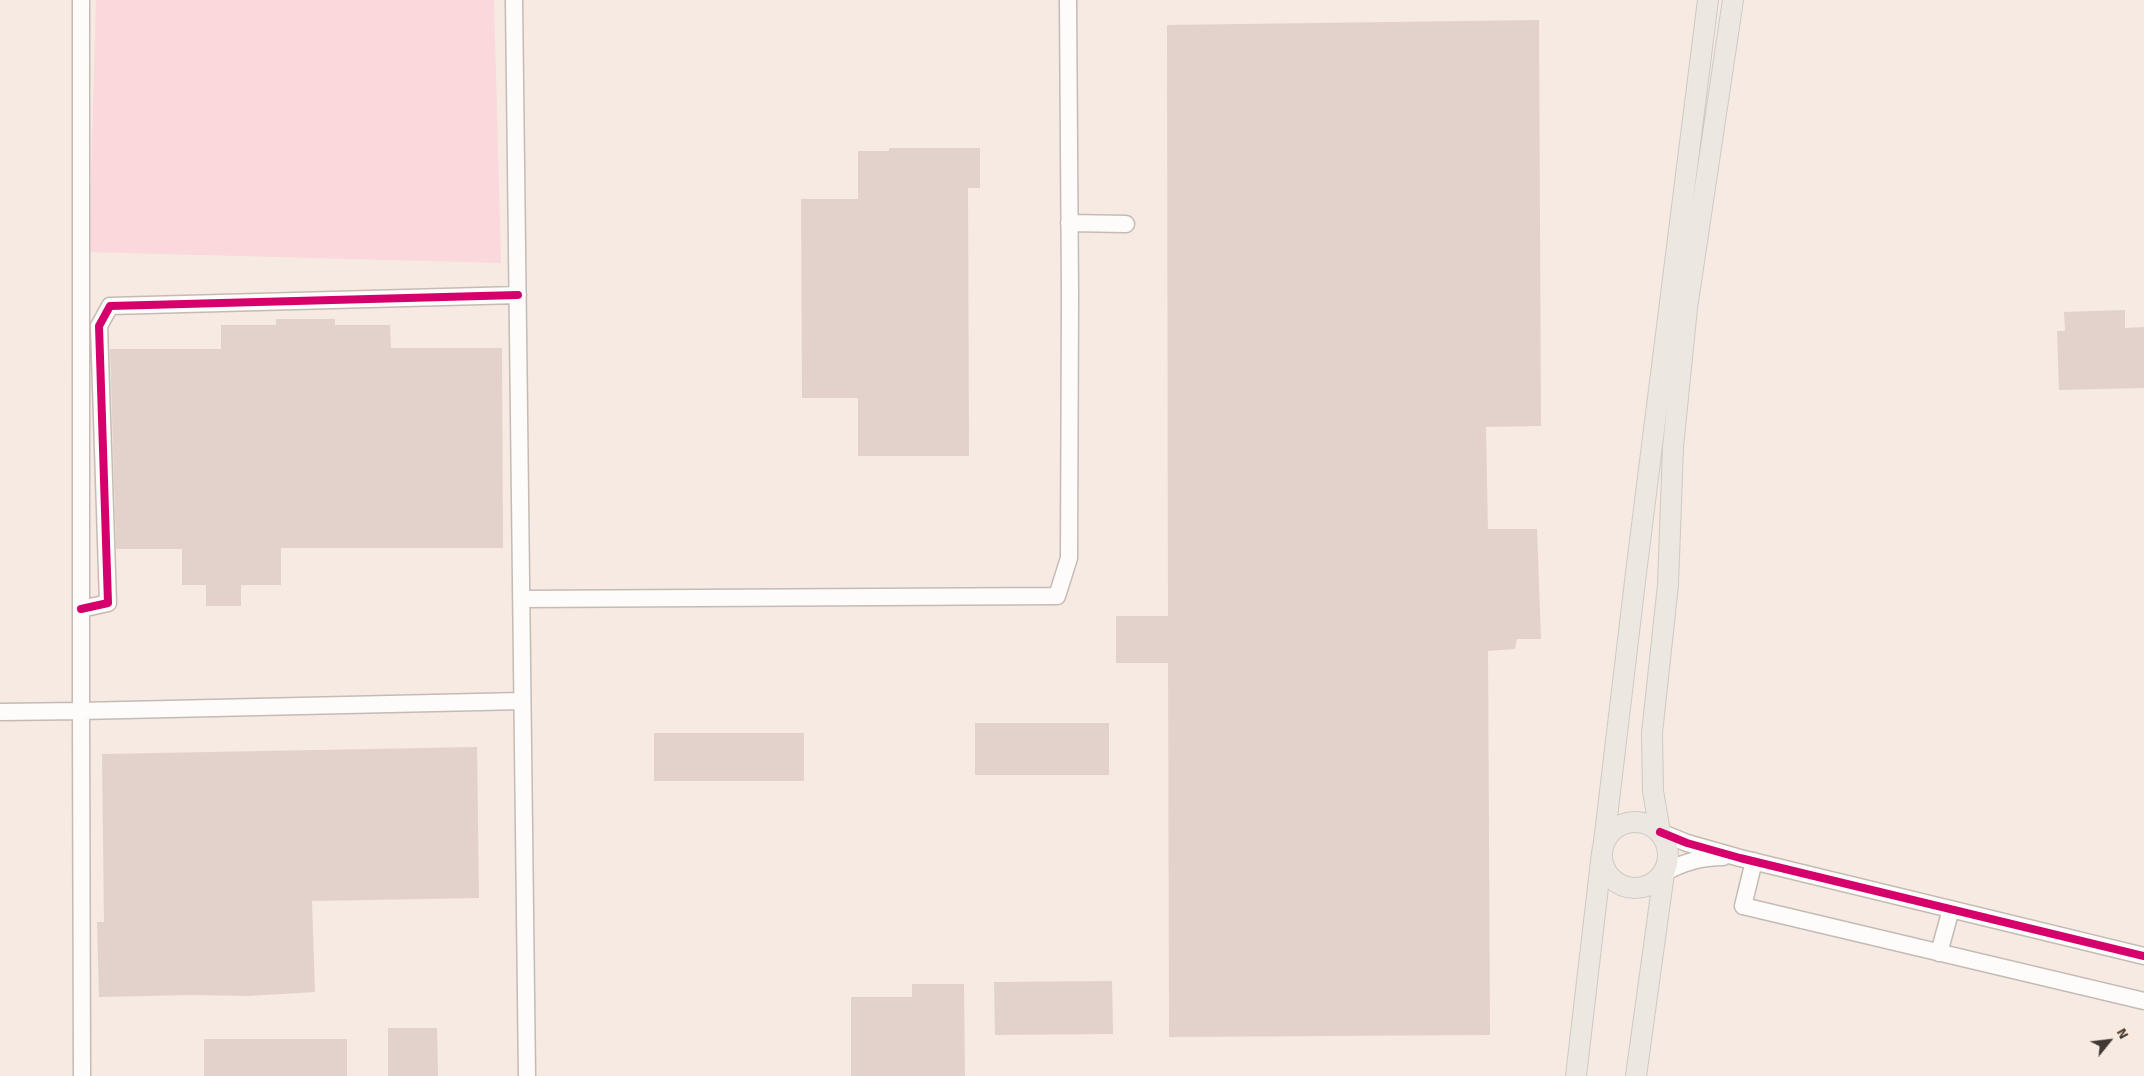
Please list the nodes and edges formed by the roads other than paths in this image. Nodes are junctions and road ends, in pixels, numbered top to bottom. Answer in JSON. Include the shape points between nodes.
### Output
{"nodes":[{"id":1,"x":80,"y":0,"type":"edge"},
{"id":2,"x":514,"y":0,"type":"edge"},
{"id":3,"x":1068,"y":0,"type":"edge"},
{"id":4,"x":1733,"y":0,"type":"edge"},
{"id":5,"x":1706,"y":6,"type":"edge"},
{"id":6,"x":1069,"y":223,"type":"junction"},
{"id":7,"x":1126,"y":224,"type":"dead end"},
{"id":8,"x":518,"y":295,"type":"junction"},
{"id":9,"x":521,"y":599,"type":"junction"},
{"id":10,"x":81,"y":609,"type":"junction"},
{"id":11,"x":522,"y":701,"type":"junction"},
{"id":12,"x":81,"y":711,"type":"junction"},
{"id":13,"x":0,"y":712,"type":"edge"},
{"id":14,"x":1660,"y":832,"type":"junction"},
{"id":15,"x":1603,"y":848,"type":"junction"},
{"id":16,"x":1747,"y":859,"type":"junction"},
{"id":17,"x":1664,"y":873,"type":"junction"},
{"id":18,"x":1951,"y":909,"type":"junction"},
{"id":19,"x":1939,"y":953,"type":"junction"},
{"id":20,"x":2144,"y":956,"type":"edge"},
{"id":21,"x":2144,"y":1002,"type":"edge"},
{"id":22,"x":82,"y":1076,"type":"edge"},
{"id":23,"x":527,"y":1076,"type":"edge"},
{"id":24,"x":1576,"y":1076,"type":"edge"},
{"id":25,"x":1636,"y":1076,"type":"edge"}],
"edges":[{"from":1,"to":10,"type":"street"},
{"from":2,"to":8,"type":"street"},
{"from":3,"to":6,"type":"street"},
{"from":4,"to":14,"type":"main road","via":[[1687,308],[1673,446],[1668,585],[1652,734],[1653,791]]},
{"from":5,"to":15,"type":"main road"},
{"from":6,"to":7,"type":"street"},
{"from":6,"to":9,"type":"street","via":[[1069,558],[1057,596]]},
{"from":8,"to":9,"type":"street"},
{"from":8,"to":10,"type":"street","via":[[110,306],[99,326],[108,603]]},
{"from":9,"to":11,"type":"street"},
{"from":10,"to":12,"type":"street"},
{"from":11,"to":12,"type":"street"},
{"from":11,"to":23,"type":"street"},
{"from":12,"to":13,"type":"street"},
{"from":12,"to":22,"type":"street"},
{"from":14,"to":15,"type":"main road","via":[[1651,825],[1629,822],[1614,829]]},
{"from":14,"to":16,"type":"street","via":[[1687,843]]},
{"from":14,"to":17,"type":"main road","via":[[1669,852]]},
{"from":15,"to":17,"type":"main road","via":[[1603,864],[1608,874],[1625,887],[1647,887]]},
{"from":15,"to":24,"type":"main road"},
{"from":16,"to":17,"type":"street","via":[[1696,859]]},
{"from":16,"to":18,"type":"street"},
{"from":16,"to":19,"type":"street","via":[[1743,906]]},
{"from":17,"to":25,"type":"main road"},
{"from":18,"to":19,"type":"street"},
{"from":18,"to":20,"type":"street"},
{"from":19,"to":21,"type":"street"}]}
